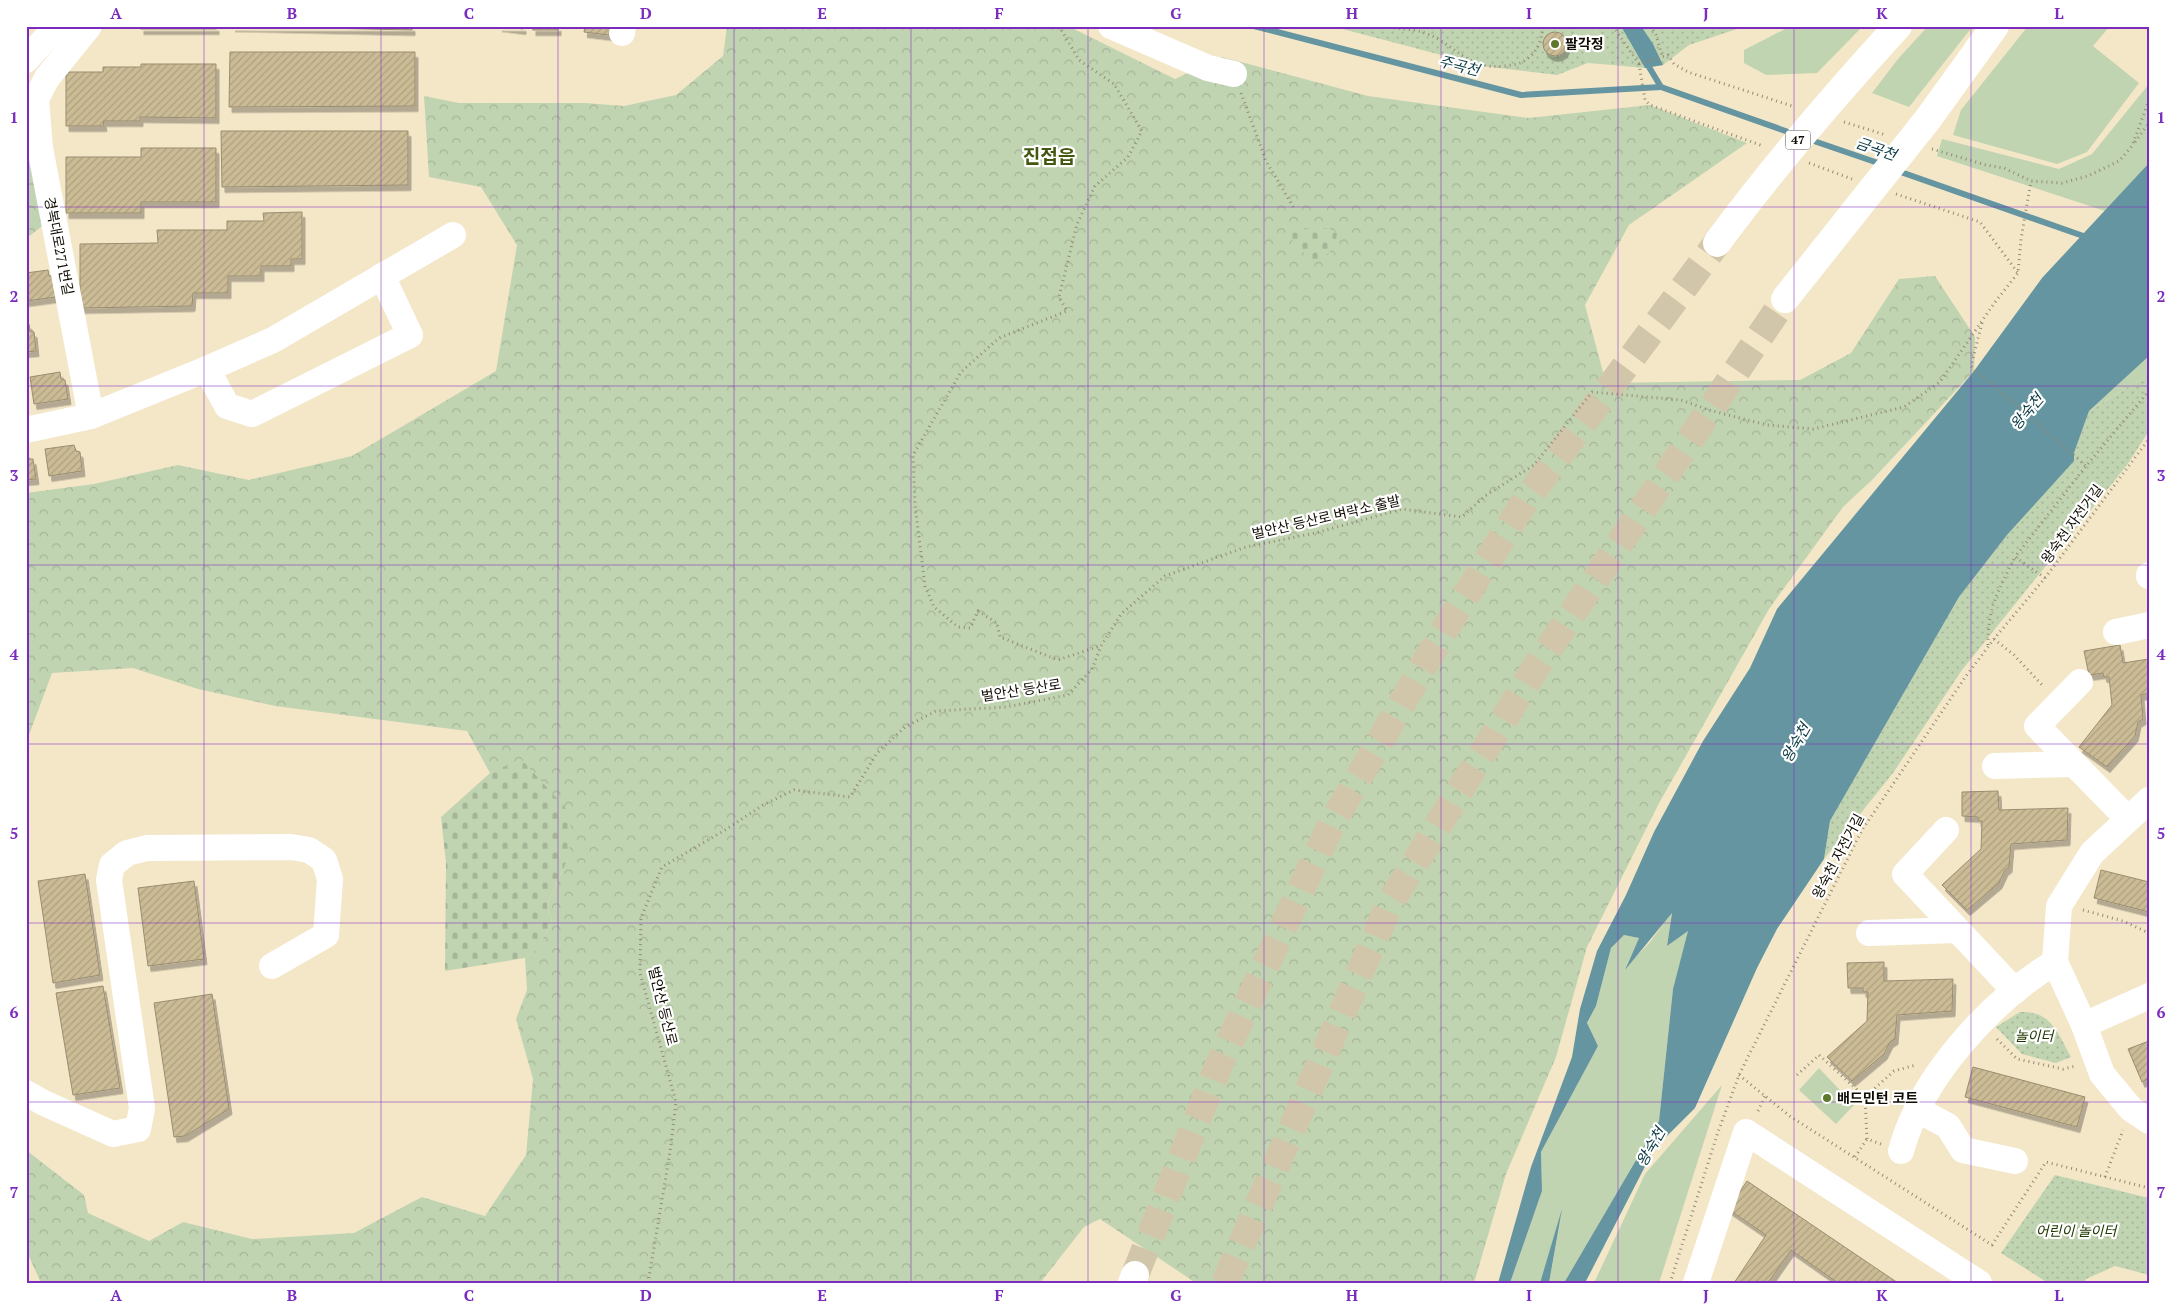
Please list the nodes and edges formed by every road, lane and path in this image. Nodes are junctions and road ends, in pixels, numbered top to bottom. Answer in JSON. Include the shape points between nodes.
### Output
{"nodes":[{"id":1,"x":57,"y":26,"type":"edge"},
{"id":2,"x":89,"y":26,"type":"edge"},
{"id":3,"x":1059,"y":26,"type":"edge"},
{"id":4,"x":1111,"y":26,"type":"edge"},
{"id":5,"x":1384,"y":26,"type":"edge"},
{"id":6,"x":1542,"y":26,"type":"edge"},
{"id":7,"x":1613,"y":26,"type":"edge"},
{"id":8,"x":1650,"y":26,"type":"edge"},
{"id":9,"x":1898,"y":26,"type":"edge"},
{"id":10,"x":1995,"y":26,"type":"edge"},
{"id":11,"x":26,"y":60,"type":"edge"},
{"id":12,"x":1639,"y":64,"type":"junction"},
{"id":13,"x":1234,"y":74,"type":"joint"},
{"id":14,"x":1645,"y":100,"type":"dead end"},
{"id":15,"x":2149,"y":100,"type":"edge"},
{"id":16,"x":2149,"y":123,"type":"edge"},
{"id":17,"x":2132,"y":146,"type":"junction"},
{"id":18,"x":1294,"y":208,"type":"dead end"},
{"id":19,"x":453,"y":235,"type":"dead end"},
{"id":20,"x":2020,"y":239,"type":"dead end"},
{"id":21,"x":1717,"y":243,"type":"tunnel mouth"},
{"id":22,"x":2018,"y":273,"type":"dead end"},
{"id":23,"x":382,"y":276,"type":"junction"},
{"id":24,"x":1785,"y":299,"type":"tunnel mouth"},
{"id":25,"x":1983,"y":319,"type":"junction"},
{"id":26,"x":207,"y":369,"type":"junction"},
{"id":27,"x":2149,"y":391,"type":"edge"},
{"id":28,"x":91,"y":416,"type":"junction"},
{"id":29,"x":26,"y":430,"type":"edge"},
{"id":30,"x":2149,"y":439,"type":"edge"},
{"id":31,"x":2086,"y":466,"type":"junction"},
{"id":32,"x":2016,"y":557,"type":"junction"},
{"id":33,"x":2045,"y":578,"type":"junction"},
{"id":34,"x":2149,"y":625,"type":"edge"},
{"id":35,"x":2116,"y":632,"type":"dead end"},
{"id":36,"x":1994,"y":639,"type":"junction"},
{"id":37,"x":1100,"y":646,"type":"junction"},
{"id":38,"x":1988,"y":647,"type":"junction"},
{"id":39,"x":2080,"y":682,"type":"dead end"},
{"id":40,"x":2059,"y":704,"type":"junction"},
{"id":41,"x":2074,"y":764,"type":"junction"},
{"id":42,"x":1995,"y":766,"type":"dead end"},
{"id":43,"x":2149,"y":800,"type":"edge"},
{"id":44,"x":2128,"y":819,"type":"junction"},
{"id":45,"x":1946,"y":830,"type":"dead end"},
{"id":46,"x":2059,"y":909,"type":"junction"},
{"id":47,"x":1957,"y":930,"type":"junction"},
{"id":48,"x":1869,"y":933,"type":"dead end"},
{"id":49,"x":2149,"y":933,"type":"edge"},
{"id":50,"x":2055,"y":962,"type":"junction"},
{"id":51,"x":272,"y":966,"type":"dead end"},
{"id":52,"x":2015,"y":991,"type":"junction"},
{"id":53,"x":2149,"y":996,"type":"edge"},
{"id":54,"x":1981,"y":1023,"type":"junction"},
{"id":55,"x":2084,"y":1024,"type":"junction"},
{"id":56,"x":1951,"y":1056,"type":"junction"},
{"id":57,"x":2096,"y":1061,"type":"junction"},
{"id":58,"x":1739,"y":1075,"type":"junction"},
{"id":59,"x":1796,"y":1075,"type":"dead end"},
{"id":60,"x":26,"y":1092,"type":"edge"},
{"id":61,"x":1765,"y":1096,"type":"junction"},
{"id":62,"x":1865,"y":1097,"type":"junction"},
{"id":63,"x":1918,"y":1110,"type":"junction"},
{"id":64,"x":1758,"y":1111,"type":"dead end"},
{"id":65,"x":2140,"y":1115,"type":"edge"},
{"id":66,"x":1867,"y":1139,"type":"junction"},
{"id":67,"x":1901,"y":1151,"type":"joint"},
{"id":68,"x":1855,"y":1157,"type":"junction"},
{"id":69,"x":2015,"y":1161,"type":"dead end"},
{"id":70,"x":2105,"y":1176,"type":"junction"},
{"id":71,"x":2149,"y":1188,"type":"edge"},
{"id":72,"x":1944,"y":1274,"type":"edge"},
{"id":73,"x":648,"y":1283,"type":"edge"},
{"id":74,"x":1670,"y":1283,"type":"edge"},
{"id":75,"x":1696,"y":1283,"type":"edge"},
{"id":76,"x":1979,"y":1283,"type":"edge"}],
"edges":[{"from":1,"to":11,"type":"street"},
{"from":2,"to":28,"type":"street","name":"경복대로271번길","via":[[47,78],[36,98],[40,148]]},
{"from":3,"to":37,"type":"path","name":"벌안산 등산로","via":[[1079,60],[1114,84],[1142,131],[1128,157],[1095,186],[1077,224],[1059,297],[1067,311],[999,338],[961,372],[931,421],[913,455],[915,505],[925,586],[934,607],[958,627],[970,628],[978,611],[997,623],[1000,637],[1058,660]]},
{"from":4,"to":13,"type":"street","via":[[1208,68]]},
{"from":5,"to":6,"type":"path","via":[[1422,31],[1460,56],[1494,67],[1524,62],[1535,53]]},
{"from":7,"to":12,"type":"path"},
{"from":8,"to":12,"type":"path","via":[[1656,35],[1661,57]]},
{"from":9,"to":21,"type":"highway","number":"47","via":[[1837,92]]},
{"from":10,"to":24,"type":"highway","via":[[1928,119]]},
{"from":12,"to":14,"type":"path"},
{"from":13,"to":18,"type":"path","via":[[1266,161]]},
{"from":15,"to":17,"type":"path"},
{"from":16,"to":17,"type":"path"},
{"from":17,"to":20,"type":"path","via":[[2119,162],[2088,176],[2062,183],[2031,181]]},
{"from":19,"to":23,"type":"street"},
{"from":22,"to":25,"type":"path","name":"벌안산 등산로 벼락소 출발"},
{"from":23,"to":26,"type":"street","via":[[273,340]]},
{"from":23,"to":26,"type":"street","via":[[410,335],[252,414],[227,406]]},
{"from":25,"to":31,"type":"path","via":[[1971,366]]},
{"from":25,"to":37,"type":"path","name":"벌안산 등산로 벼락소 출발","via":[[1940,382],[1904,407],[1813,429],[1767,425],[1681,400],[1592,392],[1534,465],[1485,496],[1462,517],[1402,509],[1246,548],[1165,576],[1121,614]]},
{"from":26,"to":28,"type":"street"},
{"from":27,"to":31,"type":"path"},
{"from":28,"to":29,"type":"street"},
{"from":30,"to":33,"type":"path","name":"왕숙천 자전거길"},
{"from":31,"to":32,"type":"path"},
{"from":32,"to":33,"type":"path"},
{"from":32,"to":38,"type":"path","via":[[1992,602]]},
{"from":33,"to":36,"type":"path","name":"왕숙천 자전거길"},
{"from":34,"to":35,"type":"street"},
{"from":36,"to":38,"type":"path","name":"왕숙천 자전거길"},
{"from":36,"to":40,"type":"path","via":[[2014,655]]},
{"from":37,"to":73,"type":"path","name":"벌안산 등산로","via":[[1092,669],[1068,695],[1006,707],[936,711],[905,727],[877,753],[850,797],[794,790],[763,805],[662,867],[641,918],[640,973],[676,1102]]},
{"from":38,"to":58,"type":"path","name":"왕숙천 자전거길","via":[[1862,830]]},
{"from":39,"to":40,"type":"street"},
{"from":40,"to":41,"type":"street","via":[[2037,726]]},
{"from":41,"to":42,"type":"street"},
{"from":41,"to":44,"type":"street"},
{"from":43,"to":44,"type":"street"},
{"from":44,"to":46,"type":"street","via":[[2092,853]]},
{"from":45,"to":47,"type":"street","via":[[1905,874]]},
{"from":46,"to":49,"type":"path","via":[[2080,909],[2123,921]]},
{"from":46,"to":50,"type":"street"},
{"from":47,"to":48,"type":"street"},
{"from":47,"to":52,"type":"street"},
{"from":50,"to":52,"type":"street"},
{"from":50,"to":55,"type":"street"},
{"from":51,"to":60,"type":"street","via":[[326,934],[330,879],[324,860],[309,850],[291,847],[147,848],[127,853],[112,865],[109,880],[142,1108],[138,1128],[113,1134]]},
{"from":52,"to":54,"type":"street"},
{"from":53,"to":55,"type":"street"},
{"from":54,"to":56,"type":"street"},
{"from":54,"to":57,"type":"path","via":[[2017,1059],[2062,1069]]},
{"from":55,"to":57,"type":"street"},
{"from":56,"to":62,"type":"path","via":[[1894,1071]]},
{"from":56,"to":63,"type":"street","via":[[1945,1061]]},
{"from":57,"to":65,"type":"street","via":[[2102,1074]]},
{"from":58,"to":61,"type":"path"},
{"from":58,"to":74,"type":"path","name":"왕숙천 자전거길","via":[[1716,1135]]},
{"from":59,"to":62,"type":"path","via":[[1819,1055]]},
{"from":61,"to":64,"type":"path"},
{"from":61,"to":68,"type":"path","via":[[1791,1117]]},
{"from":62,"to":66,"type":"path"},
{"from":63,"to":67,"type":"street"},
{"from":63,"to":69,"type":"street","via":[[1948,1126],[1963,1150]]},
{"from":65,"to":70,"type":"path"},
{"from":66,"to":67,"type":"path"},
{"from":66,"to":68,"type":"path"},
{"from":68,"to":70,"type":"path","via":[[1992,1246],[2046,1162]]},
{"from":70,"to":71,"type":"path"},
{"from":72,"to":75,"type":"street","via":[[1746,1132]]},
{"from":72,"to":76,"type":"street"}]}
